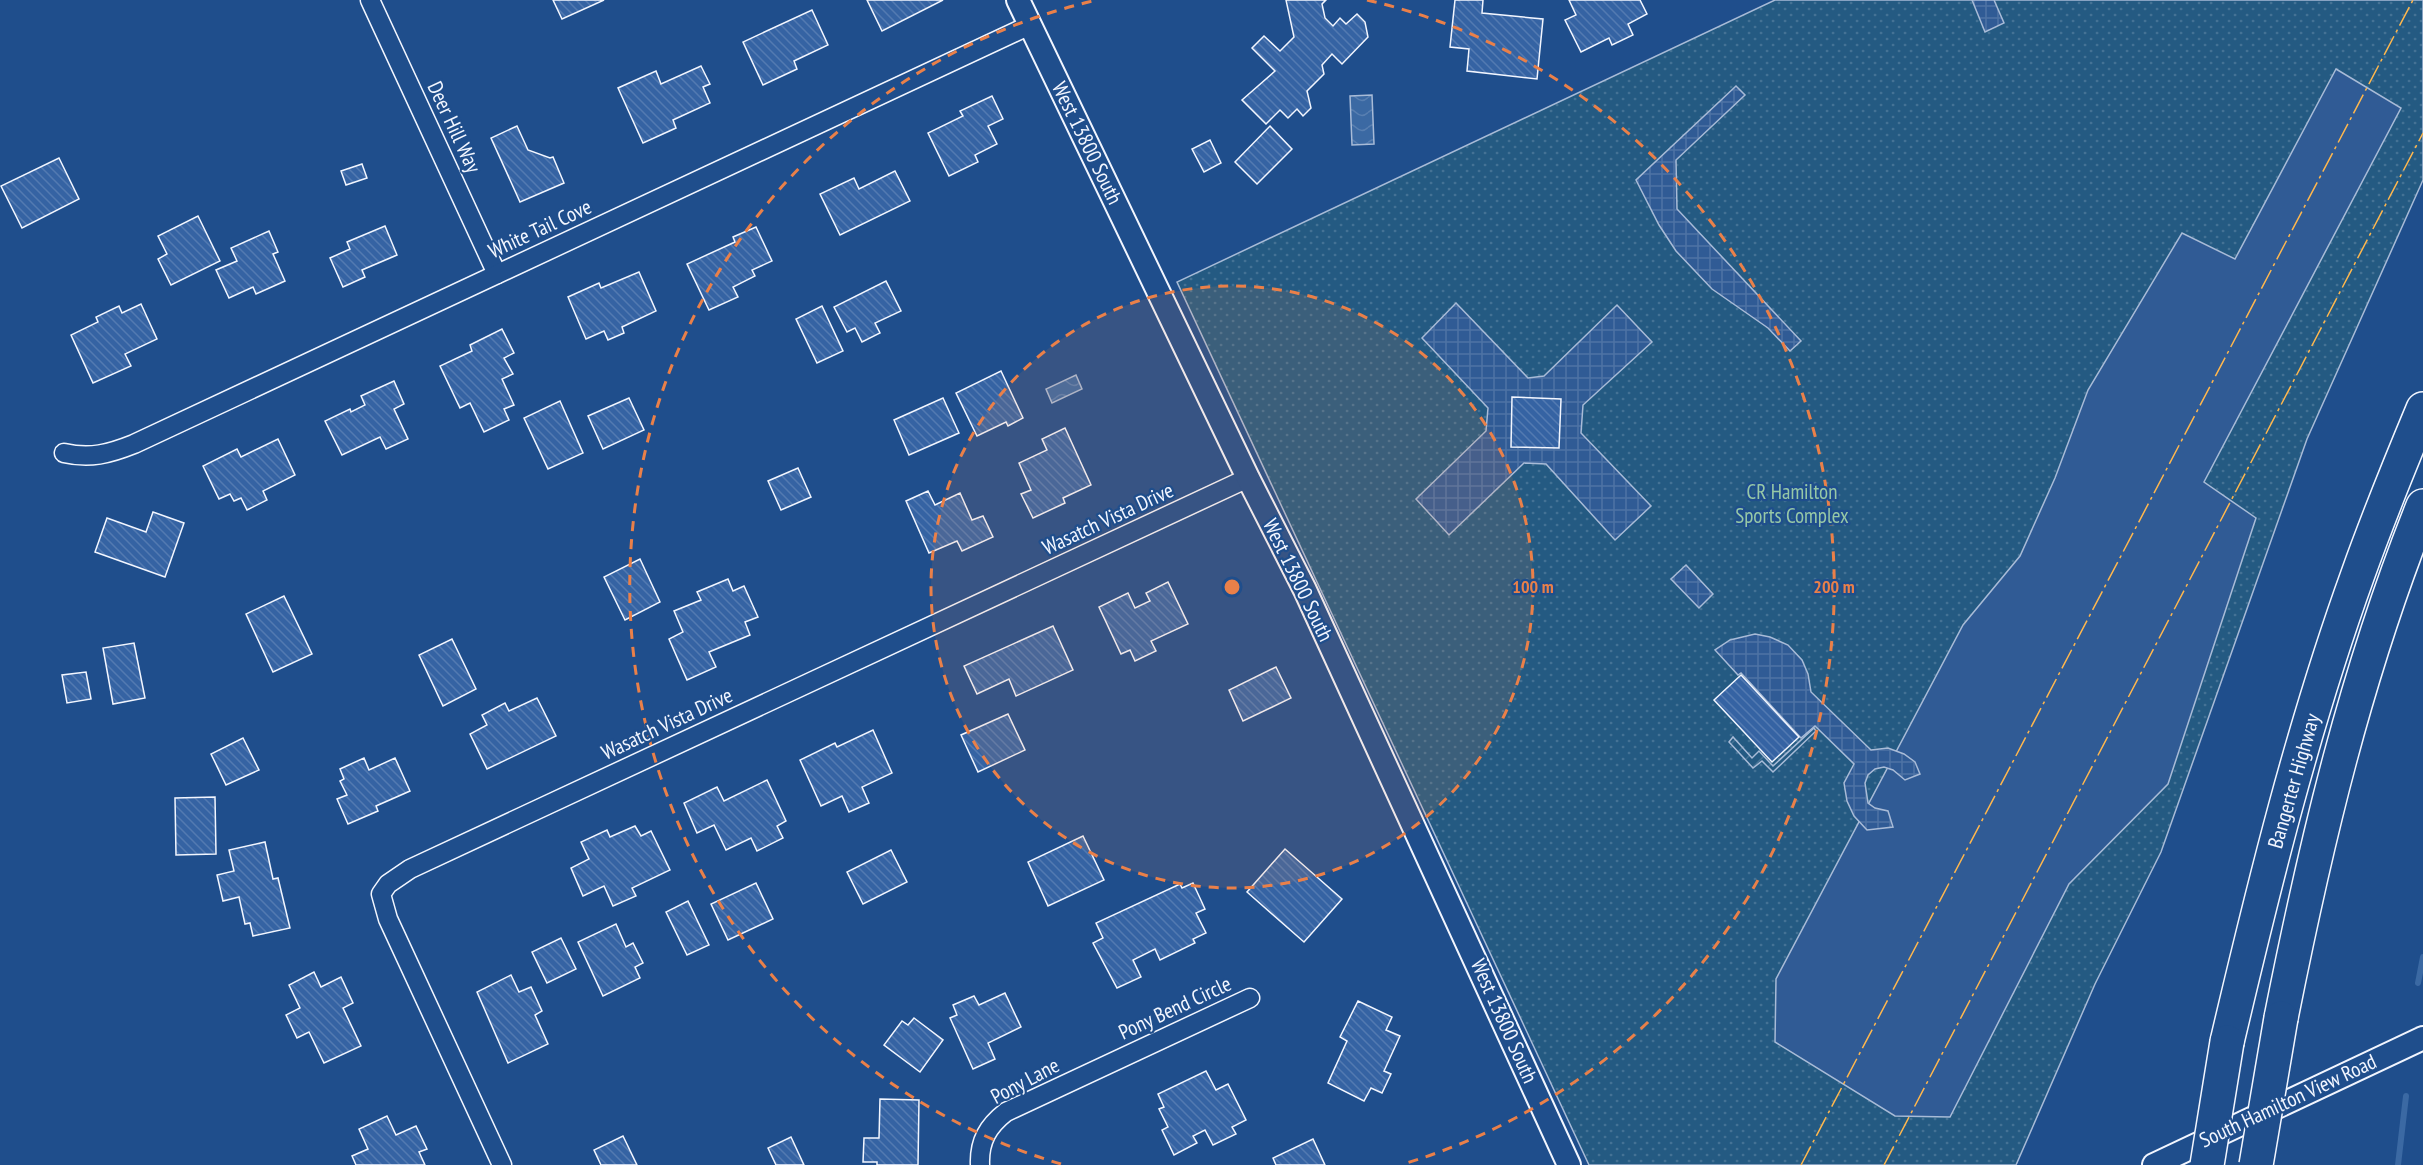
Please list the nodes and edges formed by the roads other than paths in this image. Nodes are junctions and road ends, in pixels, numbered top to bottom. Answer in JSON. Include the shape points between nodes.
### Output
{"nodes":[{"id":1,"x":370,"y":0,"type":"edge"},
{"id":2,"x":1018,"y":0,"type":"edge"},
{"id":3,"x":1030,"y":25,"type":"junction"},
{"id":4,"x":497,"y":274,"type":"junction"},
{"id":5,"x":2423,"y":409,"type":"edge"},
{"id":6,"x":64,"y":453,"type":"dead end"},
{"id":7,"x":1248,"y":478,"type":"junction"},
{"id":8,"x":2423,"y":506,"type":"edge"},
{"id":9,"x":1250,"y":998,"type":"dead end"},
{"id":10,"x":2423,"y":1038,"type":"edge"},
{"id":11,"x":1119,"y":1059,"type":"joint"},
{"id":12,"x":502,"y":1165,"type":"edge"},
{"id":13,"x":980,"y":1165,"type":"edge"},
{"id":14,"x":1569,"y":1165,"type":"edge"},
{"id":15,"x":2154,"y":1165,"type":"edge"},
{"id":16,"x":2207,"y":1165,"type":"edge"},
{"id":17,"x":2256,"y":1165,"type":"edge"}],
"edges":[{"from":1,"to":4,"type":"street","name":"Deer Hill Way"},
{"from":2,"to":3,"type":"street","name":"West 13800 South"},
{"from":3,"to":4,"type":"street","name":"White Tail Cove"},
{"from":3,"to":7,"type":"street","name":"West 13800 South"},
{"from":4,"to":6,"type":"street","name":"White Tail Cove","via":[[134,444],[97,456]]},
{"from":5,"to":16,"type":"highway","name":"Bangerter Highway","bridge":true,"via":[[2358,575],[2274,852],[2227,1042]]},
{"from":7,"to":12,"type":"street","name":"Wasatch Vista Drive","via":[[410,869],[388,884],[381,894],[388,919]]},
{"from":7,"to":14,"type":"street","name":"West 13800 South","via":[[1310,601]]},
{"from":8,"to":17,"type":"highway","name":"Bangerter Highway","bridge":true,"via":[[2385,607],[2338,759],[2281,1018]]},
{"from":9,"to":11,"type":"street","name":"Pony Bend Circle"},
{"from":10,"to":15,"type":"street","name":"South Hamilton View Road"},
{"from":11,"to":13,"type":"street","name":"Pony Lane","via":[[1006,1112],[988,1129],[982,1142]]}]}
